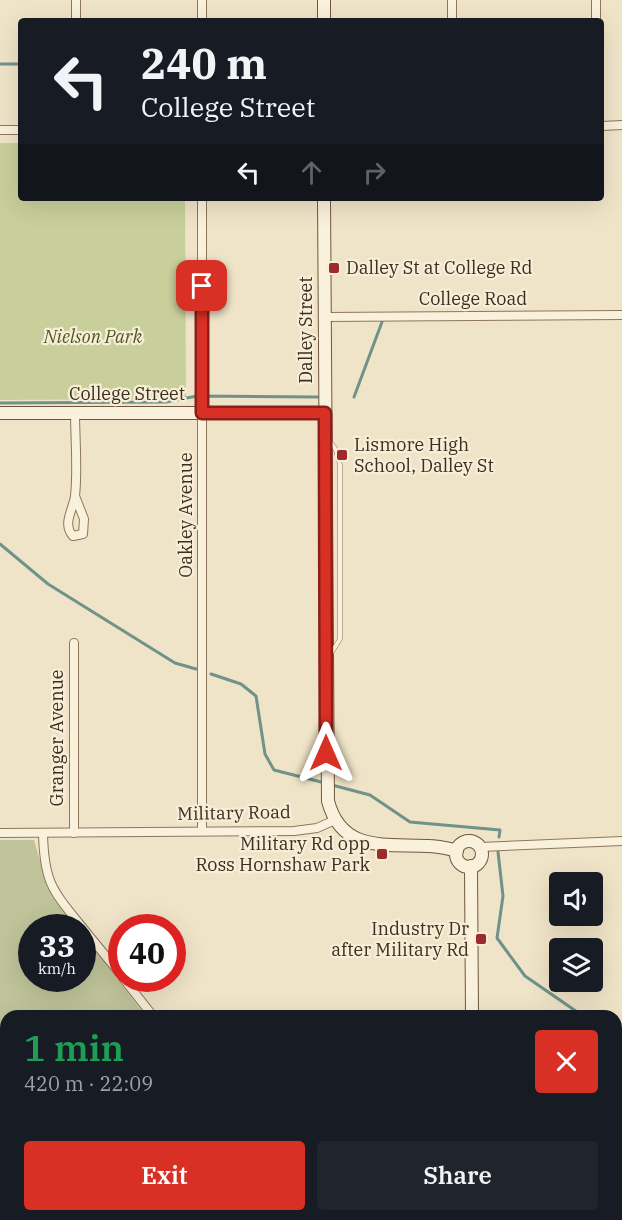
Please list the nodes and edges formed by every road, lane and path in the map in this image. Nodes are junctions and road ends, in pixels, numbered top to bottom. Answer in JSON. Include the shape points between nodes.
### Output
{"nodes":[{"id":1,"x":76,"y":0,"type":"edge"},
{"id":2,"x":202,"y":0,"type":"edge"},
{"id":3,"x":324,"y":0,"type":"edge"},
{"id":4,"x":452,"y":0,"type":"edge"},
{"id":5,"x":596,"y":0,"type":"edge"},
{"id":6,"x":76,"y":18,"type":"edge"},
{"id":7,"x":202,"y":18,"type":"edge"},
{"id":8,"x":324,"y":18,"type":"edge"},
{"id":9,"x":452,"y":18,"type":"edge"},
{"id":10,"x":596,"y":18,"type":"edge"},
{"id":11,"x":604,"y":123,"type":"edge"},
{"id":12,"x":622,"y":124,"type":"edge"},
{"id":13,"x":0,"y":130,"type":"edge"},
{"id":14,"x":18,"y":130,"type":"edge"},
{"id":15,"x":202,"y":201,"type":"edge"},
{"id":16,"x":324,"y":201,"type":"edge"},
{"id":17,"x":622,"y":315,"type":"edge"},
{"id":18,"x":325,"y":317,"type":"junction"},
{"id":19,"x":325,"y":402,"type":"junction"},
{"id":20,"x":75,"y":411,"type":"junction"},
{"id":21,"x":0,"y":412,"type":"edge"},
{"id":22,"x":202,"y":413,"type":"junction"},
{"id":23,"x":75,"y":496,"type":"dead end"},
{"id":24,"x":74,"y":643,"type":"dead end"},
{"id":25,"x":335,"y":820,"type":"junction"},
{"id":26,"x":202,"y":831,"type":"junction"},
{"id":27,"x":0,"y":833,"type":"edge"},
{"id":28,"x":43,"y":833,"type":"junction"},
{"id":29,"x":74,"y":833,"type":"junction"},
{"id":30,"x":622,"y":841,"type":"edge"},
{"id":31,"x":480,"y":847,"type":"junction"},
{"id":32,"x":457,"y":851,"type":"junction"},
{"id":33,"x":471,"y":866,"type":"junction"},
{"id":34,"x":72,"y":914,"type":"edge"},
{"id":35,"x":96,"y":944,"type":"edge"},
{"id":36,"x":108,"y":960,"type":"edge"},
{"id":37,"x":134,"y":992,"type":"edge"},
{"id":38,"x":148,"y":1010,"type":"edge"},
{"id":39,"x":472,"y":1010,"type":"edge"}],
"edges":[{"from":1,"to":6,"type":"street"},
{"from":2,"to":7,"type":"street"},
{"from":3,"to":8,"type":"street"},
{"from":4,"to":9,"type":"street"},
{"from":5,"to":10,"type":"street"},
{"from":11,"to":12,"type":"street"},
{"from":13,"to":14,"type":"street"},
{"from":15,"to":22,"type":"street","name":"Oakley Avenue"},
{"from":16,"to":18,"type":"street","name":"Dalley Street"},
{"from":17,"to":18,"type":"street","name":"College Road"},
{"from":18,"to":19,"type":"street","name":"Dalley Street"},
{"from":19,"to":22,"type":"street","name":"College Street"},
{"from":19,"to":25,"type":"street","name":"Dalley Street","via":[[327,790]]},
{"from":20,"to":21,"type":"street","name":"College Street"},
{"from":20,"to":22,"type":"street","name":"College Street"},
{"from":20,"to":23,"type":"street"},
{"from":22,"to":26,"type":"street","name":"Oakley Avenue"},
{"from":24,"to":29,"type":"street","name":"Granger Avenue"},
{"from":25,"to":26,"type":"street","name":"Military Road","via":[[294,831]]},
{"from":25,"to":32,"type":"street","via":[[349,835],[368,843],[434,845]]},
{"from":26,"to":29,"type":"street","name":"Military Road"},
{"from":27,"to":28,"type":"street","name":"Military Road"},
{"from":28,"to":29,"type":"street","name":"Military Road"},
{"from":28,"to":34,"type":"street","via":[[51,887]]},
{"from":30,"to":31,"type":"street"},
{"from":31,"to":32,"type":"street","via":[[465,842]]},
{"from":31,"to":33,"type":"street","via":[[480,861]]},
{"from":32,"to":33,"type":"street","via":[[460,862]]},
{"from":33,"to":39,"type":"street"},
{"from":35,"to":36,"type":"street"},
{"from":37,"to":38,"type":"street"}]}
